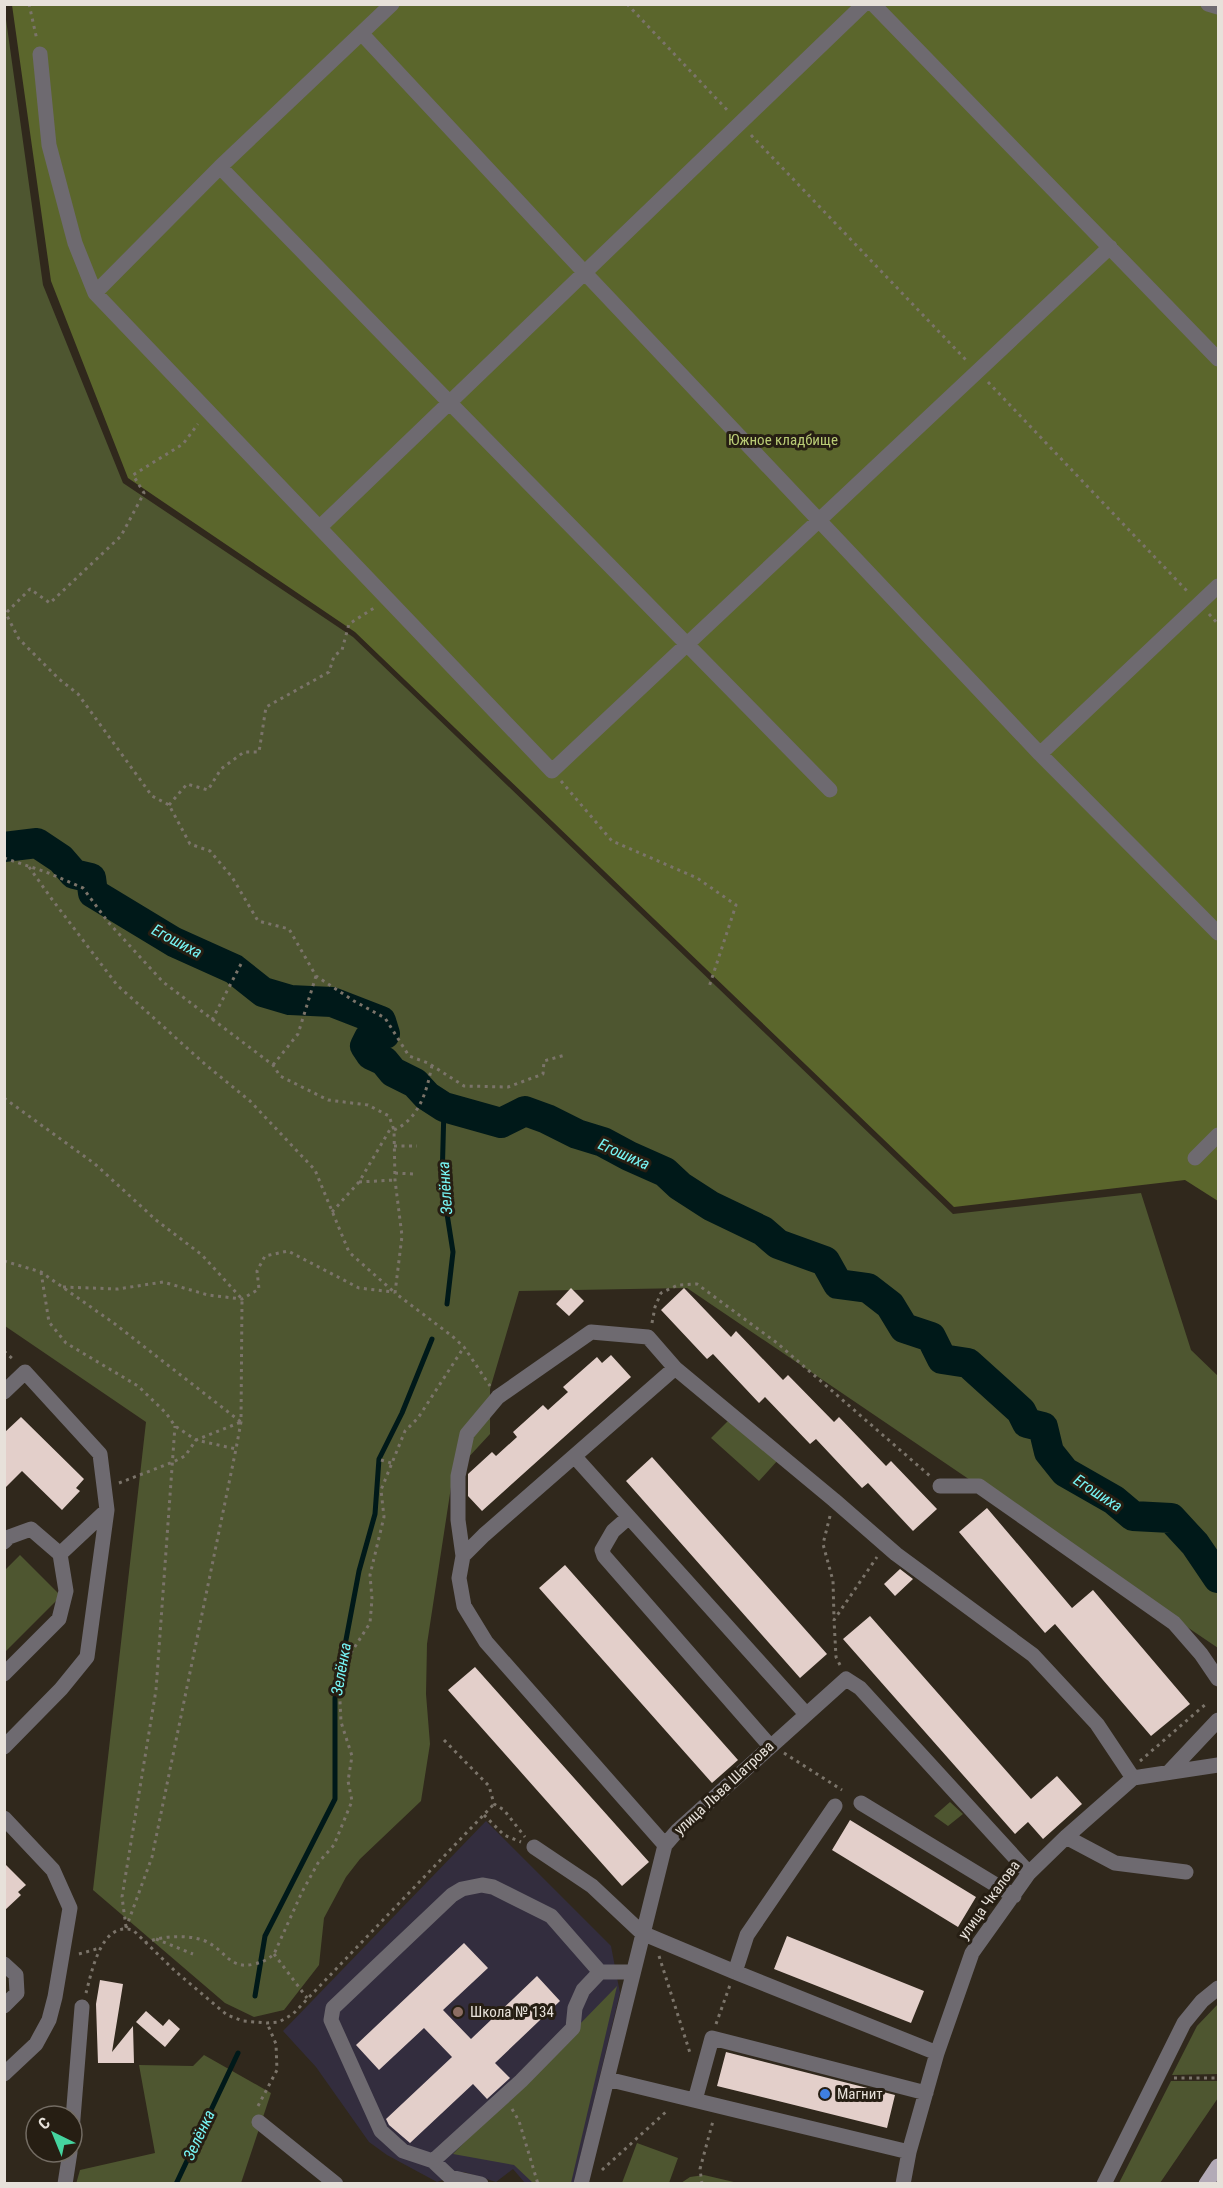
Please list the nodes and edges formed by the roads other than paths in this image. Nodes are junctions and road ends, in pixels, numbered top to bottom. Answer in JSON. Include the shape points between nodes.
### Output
{"nodes":[{"id":1,"x":392,"y":4,"type":"edge"},
{"id":2,"x":864,"y":4,"type":"edge"},
{"id":3,"x":873,"y":4,"type":"edge"},
{"id":4,"x":1208,"y":4,"type":"edge"},
{"id":5,"x":1218,"y":7,"type":"edge"},
{"id":6,"x":362,"y":34,"type":"junction"},
{"id":7,"x":39,"y":54,"type":"road end"},
{"id":8,"x":220,"y":167,"type":"junction"},
{"id":9,"x":1110,"y":247,"type":"junction"},
{"id":10,"x":585,"y":273,"type":"junction"},
{"id":11,"x":95,"y":293,"type":"junction"},
{"id":12,"x":1218,"y":359,"type":"edge"},
{"id":13,"x":449,"y":402,"type":"junction"},
{"id":14,"x":819,"y":520,"type":"junction"},
{"id":15,"x":320,"y":527,"type":"junction"},
{"id":16,"x":1218,"y":586,"type":"edge"},
{"id":17,"x":688,"y":644,"type":"junction"},
{"id":18,"x":1040,"y":754,"type":"junction"},
{"id":19,"x":831,"y":790,"type":"dead end"},
{"id":20,"x":1218,"y":933,"type":"edge"},
{"id":21,"x":1218,"y":1135,"type":"edge"},
{"id":22,"x":1195,"y":1158,"type":"dead end"},
{"id":23,"x":675,"y":1368,"type":"junction"},
{"id":24,"x":4,"y":1392,"type":"edge"},
{"id":25,"x":575,"y":1457,"type":"junction"},
{"id":26,"x":940,"y":1486,"type":"road end"},
{"id":27,"x":107,"y":1510,"type":"junction"},
{"id":28,"x":629,"y":1517,"type":"junction"},
{"id":29,"x":4,"y":1542,"type":"edge"},
{"id":30,"x":60,"y":1554,"type":"junction"},
{"id":31,"x":463,"y":1556,"type":"junction"},
{"id":32,"x":4,"y":1674,"type":"edge"},
{"id":33,"x":1218,"y":1679,"type":"edge"},
{"id":34,"x":806,"y":1714,"type":"junction"},
{"id":35,"x":1218,"y":1720,"type":"edge"},
{"id":36,"x":771,"y":1745,"type":"junction"},
{"id":37,"x":4,"y":1747,"type":"edge"},
{"id":38,"x":1218,"y":1765,"type":"edge"},
{"id":39,"x":1134,"y":1771,"type":"junction"},
{"id":40,"x":1169,"y":1772,"type":"junction"},
{"id":41,"x":861,"y":1803,"type":"road end"},
{"id":42,"x":835,"y":1806,"type":"dead end"},
{"id":43,"x":4,"y":1818,"type":"edge"},
{"id":44,"x":1066,"y":1837,"type":"junction"},
{"id":45,"x":664,"y":1845,"type":"junction"},
{"id":46,"x":534,"y":1848,"type":"road end"},
{"id":47,"x":1186,"y":1872,"type":"dead end"},
{"id":48,"x":1029,"y":1873,"type":"junction"},
{"id":49,"x":1014,"y":1896,"type":"junction"},
{"id":50,"x":647,"y":1935,"type":"junction"},
{"id":51,"x":4,"y":1964,"type":"edge"},
{"id":52,"x":600,"y":1972,"type":"junction"},
{"id":53,"x":633,"y":1972,"type":"junction"},
{"id":54,"x":735,"y":1972,"type":"junction"},
{"id":55,"x":1218,"y":1988,"type":"edge"},
{"id":56,"x":4,"y":2006,"type":"edge"},
{"id":57,"x":82,"y":2007,"type":"road end"},
{"id":58,"x":937,"y":2053,"type":"junction"},
{"id":59,"x":4,"y":2074,"type":"edge"},
{"id":60,"x":607,"y":2079,"type":"junction"},
{"id":61,"x":926,"y":2093,"type":"junction"},
{"id":62,"x":689,"y":2098,"type":"junction"},
{"id":63,"x":74,"y":2104,"type":"edge"},
{"id":64,"x":259,"y":2122,"type":"road end"},
{"id":65,"x":909,"y":2152,"type":"junction"},
{"id":66,"x":433,"y":2160,"type":"junction"},
{"id":67,"x":68,"y":2164,"type":"edge"},
{"id":68,"x":1218,"y":2166,"type":"edge"},
{"id":69,"x":459,"y":2182,"type":"edge"},
{"id":70,"x":65,"y":2184,"type":"edge"},
{"id":71,"x":336,"y":2184,"type":"edge"},
{"id":72,"x":481,"y":2184,"type":"edge"},
{"id":73,"x":581,"y":2184,"type":"edge"},
{"id":74,"x":903,"y":2184,"type":"edge"},
{"id":75,"x":1104,"y":2184,"type":"edge"},
{"id":76,"x":1206,"y":2184,"type":"edge"}],
"edges":[{"from":1,"to":6,"type":"street"},
{"from":2,"to":10,"type":"street"},
{"from":3,"to":9,"type":"street"},
{"from":4,"to":5,"type":"street"},
{"from":6,"to":8,"type":"street"},
{"from":6,"to":10,"type":"street"},
{"from":7,"to":11,"type":"street","via":[[49,145],[75,243]]},
{"from":8,"to":11,"type":"street"},
{"from":8,"to":13,"type":"street"},
{"from":9,"to":12,"type":"street"},
{"from":9,"to":14,"type":"street"},
{"from":10,"to":13,"type":"street"},
{"from":10,"to":14,"type":"street"},
{"from":11,"to":15,"type":"street"},
{"from":13,"to":15,"type":"street"},
{"from":13,"to":17,"type":"street"},
{"from":14,"to":17,"type":"street"},
{"from":14,"to":18,"type":"street"},
{"from":15,"to":17,"type":"street","via":[[552,771]]},
{"from":16,"to":18,"type":"street"},
{"from":17,"to":19,"type":"street"},
{"from":18,"to":20,"type":"street"},
{"from":21,"to":22,"type":"street"},
{"from":23,"to":25,"type":"street"},
{"from":23,"to":31,"type":"street","via":[[648,1338],[591,1332],[498,1397],[467,1434],[458,1476]]},
{"from":23,"to":39,"type":"street","via":[[896,1554],[1034,1655]]},
{"from":24,"to":27,"type":"street","via":[[25,1372],[100,1454]]},
{"from":25,"to":28,"type":"street"},
{"from":25,"to":31,"type":"street"},
{"from":26,"to":33,"type":"street","via":[[979,1485],[1174,1623]]},
{"from":27,"to":30,"type":"street"},
{"from":27,"to":37,"type":"street","via":[[87,1657]]},
{"from":28,"to":34,"type":"street"},
{"from":28,"to":36,"type":"street","via":[[608,1537],[602,1550],[604,1556]]},
{"from":29,"to":30,"type":"street","via":[[31,1529]]},
{"from":30,"to":32,"type":"street","via":[[66,1591],[59,1619]]},
{"from":31,"to":45,"type":"street","via":[[459,1578],[464,1606],[486,1642]]},
{"from":34,"to":36,"type":"street","name":"улица Льва Шатрова"},
{"from":34,"to":48,"type":"street","name":"улица Льва Шатрова","via":[[846,1679],[860,1688]]},
{"from":35,"to":40,"type":"street"},
{"from":36,"to":45,"type":"street","name":"улица Льва Шатрова"},
{"from":38,"to":40,"type":"street"},
{"from":39,"to":40,"type":"street"},
{"from":39,"to":44,"type":"street","name":"улица Чкалова"},
{"from":41,"to":49,"type":"street"},
{"from":42,"to":54,"type":"street","via":[[747,1935]]},
{"from":43,"to":59,"type":"street","via":[[53,1870],[70,1908],[49,2020],[36,2044]]},
{"from":44,"to":47,"type":"street","via":[[1115,1863]]},
{"from":44,"to":48,"type":"street","name":"улица Чкалова"},
{"from":45,"to":50,"type":"street","name":"улица Льва Шатрова"},
{"from":46,"to":50,"type":"street","via":[[592,1886]]},
{"from":48,"to":49,"type":"street","name":"улица Чкалова"},
{"from":49,"to":58,"type":"street","name":"улица Чкалова","via":[[972,1953]]},
{"from":50,"to":53,"type":"street","name":"улица Льва Шатрова"},
{"from":50,"to":54,"type":"street"},
{"from":51,"to":56,"type":"street","via":[[16,1975],[17,1993]]},
{"from":52,"to":53,"type":"street"},
{"from":52,"to":66,"type":"street","via":[[583,1990],[575,2007],[573,2028],[504,2098]]},
{"from":52,"to":66,"type":"street","via":[[551,1916],[482,1885],[452,1895],[333,2008],[331,2019],[381,2131],[403,2151]]},
{"from":53,"to":60,"type":"street","name":"улица Льва Шатрова"},
{"from":54,"to":58,"type":"street"},
{"from":55,"to":75,"type":"street","via":[[1184,2023]]},
{"from":57,"to":63,"type":"street"},
{"from":58,"to":61,"type":"street","name":"улица Чкалова"},
{"from":60,"to":62,"type":"street"},
{"from":60,"to":73,"type":"street","name":"улица Льва Шатрова"},
{"from":61,"to":62,"type":"street","via":[[712,2038],[699,2083]]},
{"from":61,"to":65,"type":"street","name":"улица Чкалова"},
{"from":62,"to":65,"type":"street"},
{"from":64,"to":71,"type":"street"},
{"from":65,"to":74,"type":"street","name":"улица Чкалова"},
{"from":66,"to":69,"type":"street"},
{"from":67,"to":70,"type":"street"},
{"from":68,"to":76,"type":"main road"},
{"from":69,"to":72,"type":"street"}]}
